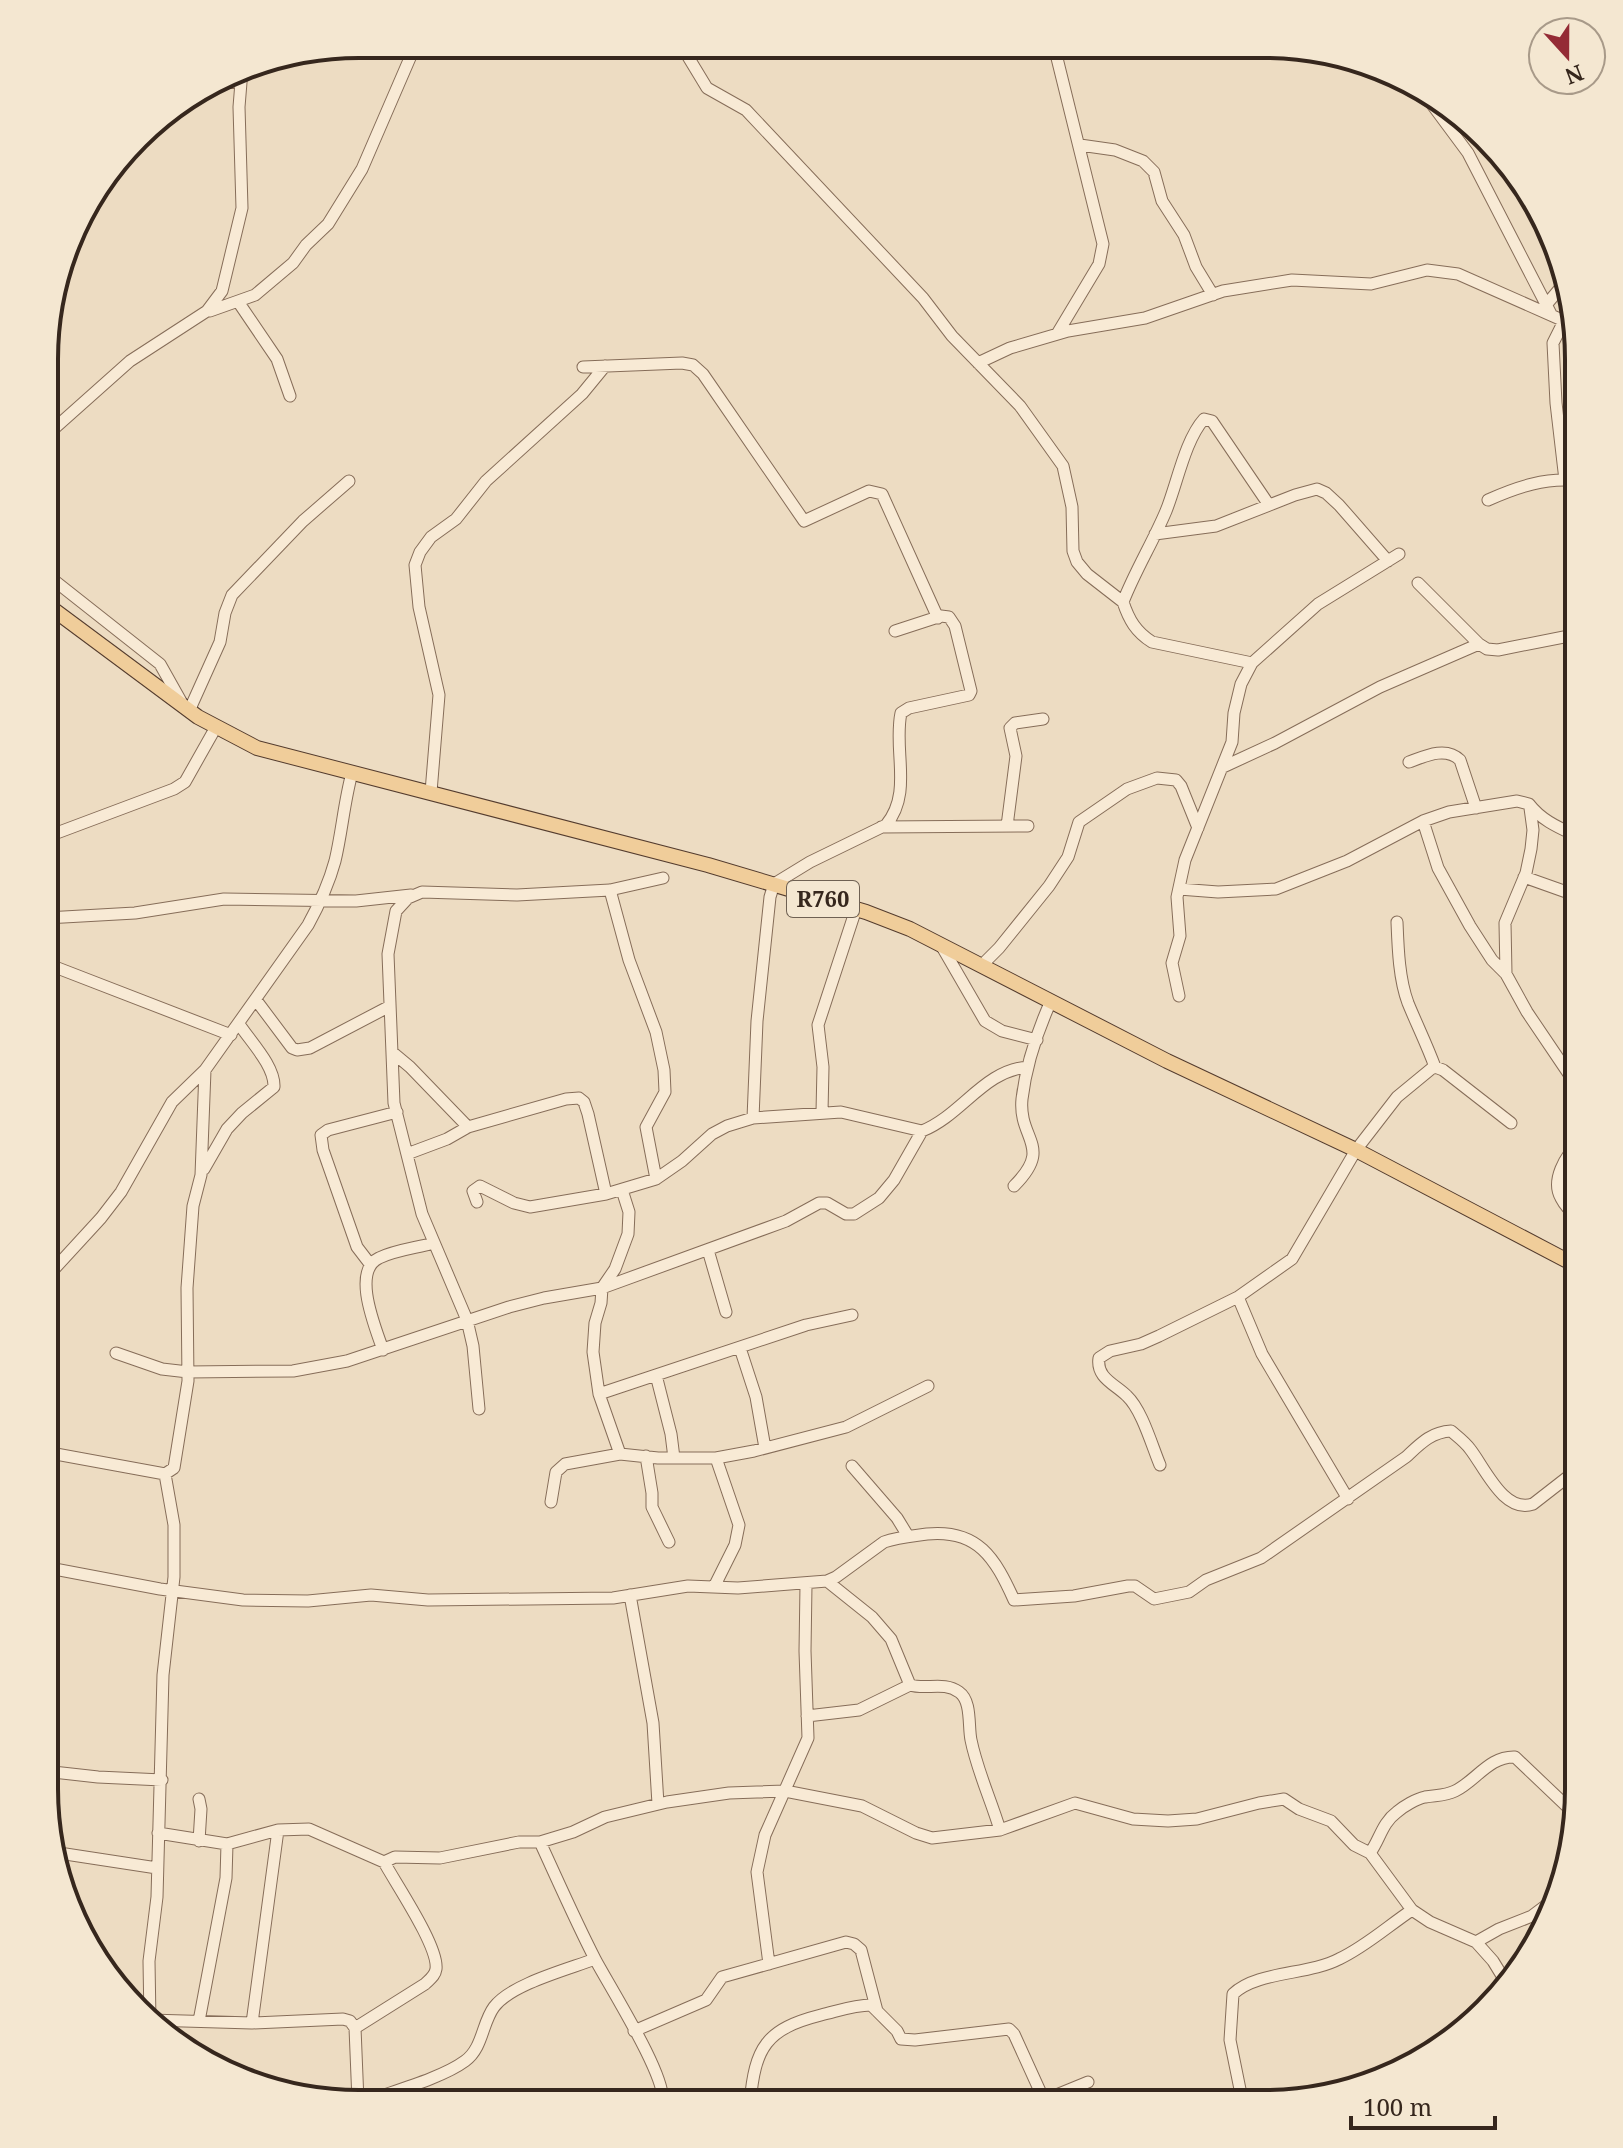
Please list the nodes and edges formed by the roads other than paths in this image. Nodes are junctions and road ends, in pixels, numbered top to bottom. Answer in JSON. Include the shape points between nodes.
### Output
{"nodes":[{"id":1,"x":410,"y":58,"type":"edge"},
{"id":2,"x":689,"y":58,"type":"edge"},
{"id":3,"x":1057,"y":58,"type":"edge"},
{"id":4,"x":242,"y":82,"type":"edge"},
{"id":5,"x":1440,"y":115,"type":"edge"},
{"id":6,"x":1080,"y":145,"type":"junction"},
{"id":7,"x":1558,"y":294,"type":"edge"},
{"id":8,"x":1213,"y":295,"type":"junction"},
{"id":9,"x":239,"y":303,"type":"junction"},
{"id":10,"x":1549,"y":310,"type":"junction"},
{"id":11,"x":207,"y":311,"type":"junction"},
{"id":12,"x":1562,"y":319,"type":"edge"},
{"id":13,"x":1563,"y":330,"type":"edge"},
{"id":14,"x":1057,"y":334,"type":"junction"},
{"id":15,"x":978,"y":363,"type":"junction"},
{"id":16,"x":605,"y":366,"type":"junction"},
{"id":17,"x":583,"y":367,"type":"dead end"},
{"id":18,"x":290,"y":396,"type":"dead end"},
{"id":19,"x":58,"y":425,"type":"edge"},
{"id":20,"x":1565,"y":480,"type":"joint"},
{"id":21,"x":349,"y":481,"type":"dead end"},
{"id":22,"x":1488,"y":500,"type":"dead end"},
{"id":23,"x":1269,"y":505,"type":"junction"},
{"id":24,"x":1155,"y":534,"type":"junction"},
{"id":25,"x":1399,"y":554,"type":"dead end"},
{"id":26,"x":1388,"y":561,"type":"junction"},
{"id":27,"x":58,"y":583,"type":"edge"},
{"id":28,"x":1418,"y":583,"type":"dead end"},
{"id":29,"x":1123,"y":602,"type":"junction"},
{"id":30,"x":59,"y":614,"type":"edge"},
{"id":31,"x":938,"y":618,"type":"junction"},
{"id":32,"x":895,"y":631,"type":"dead end"},
{"id":33,"x":1565,"y":637,"type":"edge"},
{"id":34,"x":1479,"y":644,"type":"junction"},
{"id":35,"x":1252,"y":663,"type":"junction"},
{"id":36,"x":186,"y":708,"type":"junction"},
{"id":37,"x":1043,"y":719,"type":"dead end"},
{"id":38,"x":216,"y":727,"type":"junction"},
{"id":39,"x":1409,"y":762,"type":"dead end"},
{"id":40,"x":1223,"y":767,"type":"junction"},
{"id":41,"x":352,"y":773,"type":"junction"},
{"id":42,"x":431,"y":792,"type":"junction"},
{"id":43,"x":1529,"y":804,"type":"junction"},
{"id":44,"x":1476,"y":808,"type":"junction"},
{"id":45,"x":1423,"y":821,"type":"junction"},
{"id":46,"x":1007,"y":826,"type":"junction"},
{"id":47,"x":1028,"y":826,"type":"dead end"},
{"id":48,"x":881,"y":827,"type":"junction"},
{"id":49,"x":1198,"y":829,"type":"junction"},
{"id":50,"x":1565,"y":830,"type":"edge"},
{"id":51,"x":58,"y":832,"type":"edge"},
{"id":52,"x":1524,"y":877,"type":"junction"},
{"id":53,"x":663,"y":878,"type":"dead end"},
{"id":54,"x":774,"y":884,"type":"junction"},
{"id":55,"x":1179,"y":889,"type":"junction"},
{"id":56,"x":610,"y":890,"type":"junction"},
{"id":57,"x":1565,"y":892,"type":"edge"},
{"id":58,"x":415,"y":894,"type":"junction"},
{"id":59,"x":321,"y":902,"type":"junction"},
{"id":60,"x":856,"y":909,"type":"junction"},
{"id":61,"x":58,"y":917,"type":"edge"},
{"id":62,"x":1397,"y":922,"type":"dead end"},
{"id":63,"x":939,"y":942,"type":"junction"},
{"id":64,"x":982,"y":965,"type":"junction"},
{"id":65,"x":58,"y":968,"type":"edge"},
{"id":66,"x":1506,"y":974,"type":"junction"},
{"id":67,"x":1179,"y":996,"type":"dead end"},
{"id":68,"x":256,"y":1000,"type":"junction"},
{"id":69,"x":1051,"y":1001,"type":"junction"},
{"id":70,"x":390,"y":1006,"type":"junction"},
{"id":71,"x":239,"y":1024,"type":"junction"},
{"id":72,"x":231,"y":1035,"type":"junction"},
{"id":73,"x":1037,"y":1040,"type":"junction"},
{"id":74,"x":392,"y":1052,"type":"junction"},
{"id":75,"x":1028,"y":1067,"type":"junction"},
{"id":76,"x":1435,"y":1067,"type":"junction"},
{"id":77,"x":1565,"y":1068,"type":"edge"},
{"id":78,"x":205,"y":1070,"type":"junction"},
{"id":79,"x":397,"y":1112,"type":"junction"},
{"id":80,"x":822,"y":1112,"type":"junction"},
{"id":81,"x":753,"y":1118,"type":"junction"},
{"id":82,"x":1511,"y":1123,"type":"dead end"},
{"id":83,"x":468,"y":1127,"type":"junction"},
{"id":84,"x":922,"y":1131,"type":"junction"},
{"id":85,"x":1356,"y":1150,"type":"junction"},
{"id":86,"x":407,"y":1154,"type":"junction"},
{"id":87,"x":1565,"y":1160,"type":"edge"},
{"id":88,"x":201,"y":1175,"type":"junction"},
{"id":89,"x":656,"y":1179,"type":"junction"},
{"id":90,"x":1014,"y":1186,"type":"dead end"},
{"id":91,"x":622,"y":1190,"type":"junction"},
{"id":92,"x":606,"y":1194,"type":"junction"},
{"id":93,"x":477,"y":1202,"type":"dead end"},
{"id":94,"x":1565,"y":1203,"type":"edge"},
{"id":95,"x":434,"y":1243,"type":"junction"},
{"id":96,"x":708,"y":1250,"type":"junction"},
{"id":97,"x":1565,"y":1260,"type":"edge"},
{"id":98,"x":370,"y":1264,"type":"junction"},
{"id":99,"x":58,"y":1265,"type":"edge"},
{"id":100,"x":602,"y":1288,"type":"junction"},
{"id":101,"x":1238,"y":1297,"type":"junction"},
{"id":102,"x":726,"y":1312,"type":"dead end"},
{"id":103,"x":852,"y":1315,"type":"dead end"},
{"id":104,"x":467,"y":1320,"type":"junction"},
{"id":105,"x":740,"y":1348,"type":"junction"},
{"id":106,"x":383,"y":1350,"type":"junction"},
{"id":107,"x":116,"y":1353,"type":"dead end"},
{"id":108,"x":188,"y":1372,"type":"junction"},
{"id":109,"x":656,"y":1375,"type":"junction"},
{"id":110,"x":928,"y":1386,"type":"dead end"},
{"id":111,"x":599,"y":1394,"type":"junction"},
{"id":112,"x":479,"y":1409,"type":"dead end"},
{"id":113,"x":765,"y":1448,"type":"junction"},
{"id":114,"x":58,"y":1454,"type":"edge"},
{"id":115,"x":620,"y":1454,"type":"junction"},
{"id":116,"x":646,"y":1456,"type":"junction"},
{"id":117,"x":674,"y":1458,"type":"junction"},
{"id":118,"x":716,"y":1458,"type":"junction"},
{"id":119,"x":1160,"y":1465,"type":"dead end"},
{"id":120,"x":852,"y":1466,"type":"dead end"},
{"id":121,"x":165,"y":1474,"type":"junction"},
{"id":122,"x":1565,"y":1479,"type":"edge"},
{"id":123,"x":1348,"y":1499,"type":"junction"},
{"id":124,"x":551,"y":1502,"type":"dead end"},
{"id":125,"x":908,"y":1536,"type":"junction"},
{"id":126,"x":669,"y":1542,"type":"dead end"},
{"id":127,"x":58,"y":1570,"type":"edge"},
{"id":128,"x":827,"y":1581,"type":"junction"},
{"id":129,"x":806,"y":1585,"type":"junction"},
{"id":130,"x":714,"y":1587,"type":"junction"},
{"id":131,"x":172,"y":1590,"type":"junction"},
{"id":132,"x":630,"y":1595,"type":"junction"},
{"id":133,"x":910,"y":1685,"type":"junction"},
{"id":134,"x":807,"y":1716,"type":"junction"},
{"id":135,"x":58,"y":1773,"type":"edge"},
{"id":136,"x":162,"y":1780,"type":"junction"},
{"id":137,"x":785,"y":1791,"type":"junction"},
{"id":138,"x":199,"y":1799,"type":"dead end"},
{"id":139,"x":658,"y":1804,"type":"junction"},
{"id":140,"x":1564,"y":1804,"type":"edge"},
{"id":141,"x":278,"y":1830,"type":"junction"},
{"id":142,"x":1000,"y":1830,"type":"junction"},
{"id":143,"x":158,"y":1833,"type":"junction"},
{"id":144,"x":199,"y":1841,"type":"junction"},
{"id":145,"x":540,"y":1842,"type":"junction"},
{"id":146,"x":227,"y":1844,"type":"junction"},
{"id":147,"x":1370,"y":1853,"type":"junction"},
{"id":148,"x":65,"y":1854,"type":"edge"},
{"id":149,"x":384,"y":1862,"type":"junction"},
{"id":150,"x":157,"y":1868,"type":"junction"},
{"id":151,"x":1412,"y":1910,"type":"junction"},
{"id":152,"x":1539,"y":1911,"type":"edge"},
{"id":153,"x":1476,"y":1942,"type":"junction"},
{"id":154,"x":595,"y":1959,"type":"junction"},
{"id":155,"x":769,"y":1964,"type":"junction"},
{"id":156,"x":1501,"y":1974,"type":"edge"},
{"id":157,"x":150,"y":2005,"type":"edge"},
{"id":158,"x":877,"y":2012,"type":"junction"},
{"id":159,"x":167,"y":2020,"type":"edge"},
{"id":160,"x":199,"y":2021,"type":"junction"},
{"id":161,"x":252,"y":2023,"type":"junction"},
{"id":162,"x":355,"y":2028,"type":"junction"},
{"id":163,"x":634,"y":2031,"type":"junction"},
{"id":164,"x":1088,"y":2082,"type":"dead end"},
{"id":165,"x":358,"y":2090,"type":"edge"},
{"id":166,"x":395,"y":2090,"type":"edge"},
{"id":167,"x":662,"y":2090,"type":"edge"},
{"id":168,"x":752,"y":2090,"type":"edge"},
{"id":169,"x":1039,"y":2090,"type":"edge"},
{"id":170,"x":1068,"y":2090,"type":"edge"},
{"id":171,"x":1240,"y":2090,"type":"edge"}],
"edges":[{"from":1,"to":9,"type":"street","via":[[362,169],[328,224],[278,277]]},
{"from":2,"to":15,"type":"street","via":[[707,88],[746,110]]},
{"from":3,"to":6,"type":"street"},
{"from":4,"to":11,"type":"street","via":[[242,208],[222,291]]},
{"from":5,"to":10,"type":"street","via":[[1468,153]]},
{"from":6,"to":8,"type":"street","via":[[1123,153],[1154,172],[1162,201]]},
{"from":6,"to":14,"type":"street","via":[[1103,244],[1089,285]]},
{"from":7,"to":10,"type":"street"},
{"from":8,"to":10,"type":"street","via":[[1292,280],[1371,284],[1446,270]]},
{"from":8,"to":14,"type":"street","via":[[1145,318]]},
{"from":9,"to":11,"type":"street"},
{"from":9,"to":18,"type":"street","via":[[277,359]]},
{"from":10,"to":12,"type":"street"},
{"from":11,"to":19,"type":"street","via":[[130,361]]},
{"from":13,"to":20,"type":"street","via":[[1553,343]]},
{"from":14,"to":15,"type":"street"},
{"from":15,"to":29,"type":"street","via":[[1020,406],[1063,466],[1077,562]]},
{"from":16,"to":17,"type":"street"},
{"from":16,"to":31,"type":"street","via":[[682,363],[698,368],[804,521],[869,491],[882,494]]},
{"from":16,"to":42,"type":"street","via":[[420,552],[415,565],[419,607],[439,695]]},
{"from":20,"to":22,"type":"street","via":[[1525,485]]},
{"from":21,"to":36,"type":"street","via":[[232,595],[220,642]]},
{"from":23,"to":24,"type":"street","via":[[1202,530]]},
{"from":23,"to":24,"type":"street","via":[[1212,421],[1204,419]]},
{"from":23,"to":26,"type":"street","via":[[1322,490]]},
{"from":24,"to":29,"type":"street"},
{"from":25,"to":26,"type":"street"},
{"from":26,"to":35,"type":"street","via":[[1318,604]]},
{"from":27,"to":36,"type":"street","via":[[160,664]]},
{"from":28,"to":34,"type":"street"},
{"from":29,"to":35,"type":"street","via":[[1129,619],[1152,642]]},
{"from":30,"to":36,"type":"main road","number":"R760"},
{"from":31,"to":32,"type":"street"},
{"from":31,"to":48,"type":"street","via":[[949,617],[955,626],[971,691],[901,713],[900,791],[894,815]]},
{"from":33,"to":34,"type":"street","via":[[1498,650]]},
{"from":34,"to":40,"type":"street","via":[[1380,687]]},
{"from":35,"to":40,"type":"street","via":[[1241,684]]},
{"from":36,"to":38,"type":"main road","number":"R760"},
{"from":37,"to":46,"type":"street","via":[[1010,728],[1016,756]]},
{"from":38,"to":41,"type":"main road","number":"R760","via":[[257,748]]},
{"from":38,"to":51,"type":"street","via":[[185,782]]},
{"from":39,"to":44,"type":"street","via":[[1455,754]]},
{"from":40,"to":49,"type":"street"},
{"from":41,"to":42,"type":"main road","number":"R760"},
{"from":41,"to":59,"type":"street"},
{"from":42,"to":54,"type":"main road","number":"R760"},
{"from":43,"to":44,"type":"street"},
{"from":43,"to":50,"type":"street"},
{"from":43,"to":52,"type":"street","via":[[1533,830]]},
{"from":44,"to":45,"type":"street"},
{"from":45,"to":55,"type":"street","via":[[1291,885],[1261,891]]},
{"from":45,"to":66,"type":"street","via":[[1438,868],[1470,926]]},
{"from":46,"to":47,"type":"street"},
{"from":46,"to":48,"type":"street"},
{"from":48,"to":54,"type":"street"},
{"from":49,"to":55,"type":"street"},
{"from":49,"to":64,"type":"street","via":[[1176,780],[1157,778],[1127,789],[1079,822],[1068,857],[1049,886]]},
{"from":52,"to":57,"type":"street"},
{"from":52,"to":66,"type":"street","via":[[1505,923]]},
{"from":53,"to":56,"type":"street"},
{"from":54,"to":60,"type":"main road","number":"R760"},
{"from":54,"to":81,"type":"street","via":[[757,1021]]},
{"from":55,"to":67,"type":"street","via":[[1180,936],[1172,963]]},
{"from":56,"to":58,"type":"street"},
{"from":56,"to":89,"type":"street","via":[[664,1070],[665,1092],[646,1127]]},
{"from":58,"to":59,"type":"street"},
{"from":58,"to":70,"type":"street","via":[[396,911],[388,954]]},
{"from":59,"to":61,"type":"street","via":[[224,899],[135,913]]},
{"from":59,"to":68,"type":"street"},
{"from":60,"to":63,"type":"main road","number":"R760"},
{"from":60,"to":80,"type":"street","via":[[818,1025]]},
{"from":62,"to":76,"type":"street","via":[[1407,1001]]},
{"from":63,"to":64,"type":"main road","number":"R760"},
{"from":63,"to":73,"type":"street","via":[[985,1021]]},
{"from":64,"to":69,"type":"main road","number":"R760"},
{"from":65,"to":72,"type":"street"},
{"from":66,"to":77,"type":"street"},
{"from":68,"to":70,"type":"street","via":[[297,1050]]},
{"from":68,"to":71,"type":"street"},
{"from":69,"to":73,"type":"street"},
{"from":69,"to":85,"type":"main road","number":"R760"},
{"from":70,"to":74,"type":"street"},
{"from":71,"to":72,"type":"street"},
{"from":71,"to":88,"type":"street","via":[[267,1066],[274,1087],[227,1129]]},
{"from":72,"to":78,"type":"street"},
{"from":73,"to":75,"type":"street"},
{"from":74,"to":79,"type":"street"},
{"from":74,"to":83,"type":"street"},
{"from":75,"to":84,"type":"street","via":[[999,1074]]},
{"from":75,"to":90,"type":"street","via":[[1022,1104],[1034,1155]]},
{"from":76,"to":82,"type":"street"},
{"from":76,"to":85,"type":"street","via":[[1397,1097]]},
{"from":78,"to":88,"type":"street"},
{"from":78,"to":99,"type":"street","via":[[172,1102],[121,1192]]},
{"from":79,"to":86,"type":"street"},
{"from":79,"to":98,"type":"street","via":[[321,1135],[357,1247]]},
{"from":80,"to":81,"type":"street"},
{"from":80,"to":84,"type":"street","via":[[856,1113]]},
{"from":81,"to":89,"type":"street","via":[[712,1134]]},
{"from":83,"to":86,"type":"street"},
{"from":83,"to":92,"type":"street","via":[[579,1098],[588,1114]]},
{"from":84,"to":96,"type":"street","via":[[894,1180],[861,1210],[846,1214],[819,1203]]},
{"from":85,"to":97,"type":"main road","number":"R760"},
{"from":85,"to":101,"type":"street","via":[[1292,1259]]},
{"from":86,"to":95,"type":"street"},
{"from":87,"to":94,"type":"street","via":[[1558,1190]]},
{"from":88,"to":108,"type":"street","via":[[193,1206],[187,1288]]},
{"from":89,"to":91,"type":"street"},
{"from":91,"to":92,"type":"street"},
{"from":91,"to":100,"type":"street","via":[[628,1234]]},
{"from":92,"to":93,"type":"street","via":[[530,1207],[480,1186],[473,1191]]},
{"from":95,"to":98,"type":"street"},
{"from":95,"to":104,"type":"street"},
{"from":96,"to":100,"type":"street"},
{"from":96,"to":102,"type":"street"},
{"from":98,"to":106,"type":"street","via":[[369,1307]]},
{"from":100,"to":104,"type":"street"},
{"from":100,"to":111,"type":"street","via":[[593,1352]]},
{"from":101,"to":119,"type":"street","via":[[1141,1344],[1099,1358],[1101,1375],[1133,1403]]},
{"from":101,"to":123,"type":"street","via":[[1262,1354]]},
{"from":103,"to":105,"type":"street"},
{"from":104,"to":106,"type":"street"},
{"from":104,"to":112,"type":"street"},
{"from":105,"to":109,"type":"street"},
{"from":105,"to":113,"type":"street"},
{"from":106,"to":108,"type":"street","via":[[308,1369]]},
{"from":107,"to":108,"type":"street"},
{"from":108,"to":121,"type":"street","via":[[176,1461]]},
{"from":109,"to":111,"type":"street"},
{"from":109,"to":117,"type":"street"},
{"from":110,"to":113,"type":"street","via":[[846,1427]]},
{"from":111,"to":115,"type":"street"},
{"from":113,"to":118,"type":"street"},
{"from":114,"to":121,"type":"street"},
{"from":115,"to":116,"type":"street"},
{"from":115,"to":124,"type":"street","via":[[565,1464],[556,1472]]},
{"from":116,"to":117,"type":"street"},
{"from":116,"to":126,"type":"street","via":[[652,1507]]},
{"from":117,"to":118,"type":"street"},
{"from":118,"to":130,"type":"street","via":[[739,1525]]},
{"from":120,"to":125,"type":"street"},
{"from":121,"to":131,"type":"street","via":[[174,1525]]},
{"from":122,"to":123,"type":"street","via":[[1533,1504],[1514,1503],[1451,1431],[1425,1439]]},
{"from":123,"to":125,"type":"street","via":[[1261,1558],[1189,1592],[1154,1599],[1128,1586],[1014,1600],[992,1558],[976,1543],[941,1533]]},
{"from":125,"to":128,"type":"street","via":[[884,1542]]},
{"from":127,"to":131,"type":"street"},
{"from":128,"to":129,"type":"street"},
{"from":128,"to":133,"type":"street","via":[[891,1639]]},
{"from":129,"to":130,"type":"street"},
{"from":129,"to":134,"type":"street"},
{"from":130,"to":132,"type":"street"},
{"from":131,"to":132,"type":"street","via":[[243,1600],[308,1601],[371,1595],[428,1600]]},
{"from":131,"to":136,"type":"street","via":[[163,1675]]},
{"from":132,"to":139,"type":"street","via":[[653,1723]]},
{"from":133,"to":134,"type":"street","via":[[859,1710]]},
{"from":133,"to":142,"type":"street","via":[[948,1687],[962,1695]]},
{"from":134,"to":137,"type":"street","via":[[808,1738]]},
{"from":135,"to":136,"type":"street"},
{"from":136,"to":143,"type":"street"},
{"from":137,"to":139,"type":"street"},
{"from":137,"to":142,"type":"street","via":[[862,1806],[932,1838]]},
{"from":137,"to":155,"type":"street","via":[[765,1835],[757,1872]]},
{"from":138,"to":144,"type":"street"},
{"from":139,"to":145,"type":"street"},
{"from":140,"to":147,"type":"street","via":[[1515,1757],[1506,1757],[1458,1790],[1424,1797],[1397,1811],[1383,1824]]},
{"from":141,"to":146,"type":"street"},
{"from":141,"to":149,"type":"street","via":[[309,1829]]},
{"from":141,"to":161,"type":"street"},
{"from":142,"to":147,"type":"street","via":[[1075,1803],[1133,1819],[1168,1821],[1284,1799],[1331,1821]]},
{"from":143,"to":144,"type":"street"},
{"from":143,"to":150,"type":"street"},
{"from":144,"to":146,"type":"street"},
{"from":145,"to":149,"type":"street"},
{"from":145,"to":154,"type":"street"},
{"from":146,"to":160,"type":"street","via":[[226,1878]]},
{"from":147,"to":151,"type":"street"},
{"from":148,"to":150,"type":"street"},
{"from":149,"to":162,"type":"street","via":[[431,1947],[436,1967],[425,1984]]},
{"from":150,"to":157,"type":"street"},
{"from":151,"to":153,"type":"street"},
{"from":151,"to":171,"type":"street","via":[[1341,1959],[1248,1983],[1233,1994],[1230,2040]]},
{"from":152,"to":153,"type":"street"},
{"from":153,"to":156,"type":"street"},
{"from":154,"to":163,"type":"street"},
{"from":154,"to":166,"type":"street","via":[[530,1983],[499,2001],[477,2048],[456,2066]]},
{"from":155,"to":158,"type":"street","via":[[854,1944],[861,1950]]},
{"from":155,"to":163,"type":"street","via":[[722,1977],[706,2000]]},
{"from":158,"to":168,"type":"street","via":[[871,2005],[860,2005],[784,2029],[767,2041],[754,2067]]},
{"from":158,"to":169,"type":"street","via":[[901,2039],[1009,2029]]},
{"from":159,"to":160,"type":"street"},
{"from":160,"to":161,"type":"street"},
{"from":161,"to":162,"type":"street","via":[[343,2019]]},
{"from":162,"to":165,"type":"street"},
{"from":163,"to":167,"type":"street"},
{"from":164,"to":170,"type":"street"}]}
